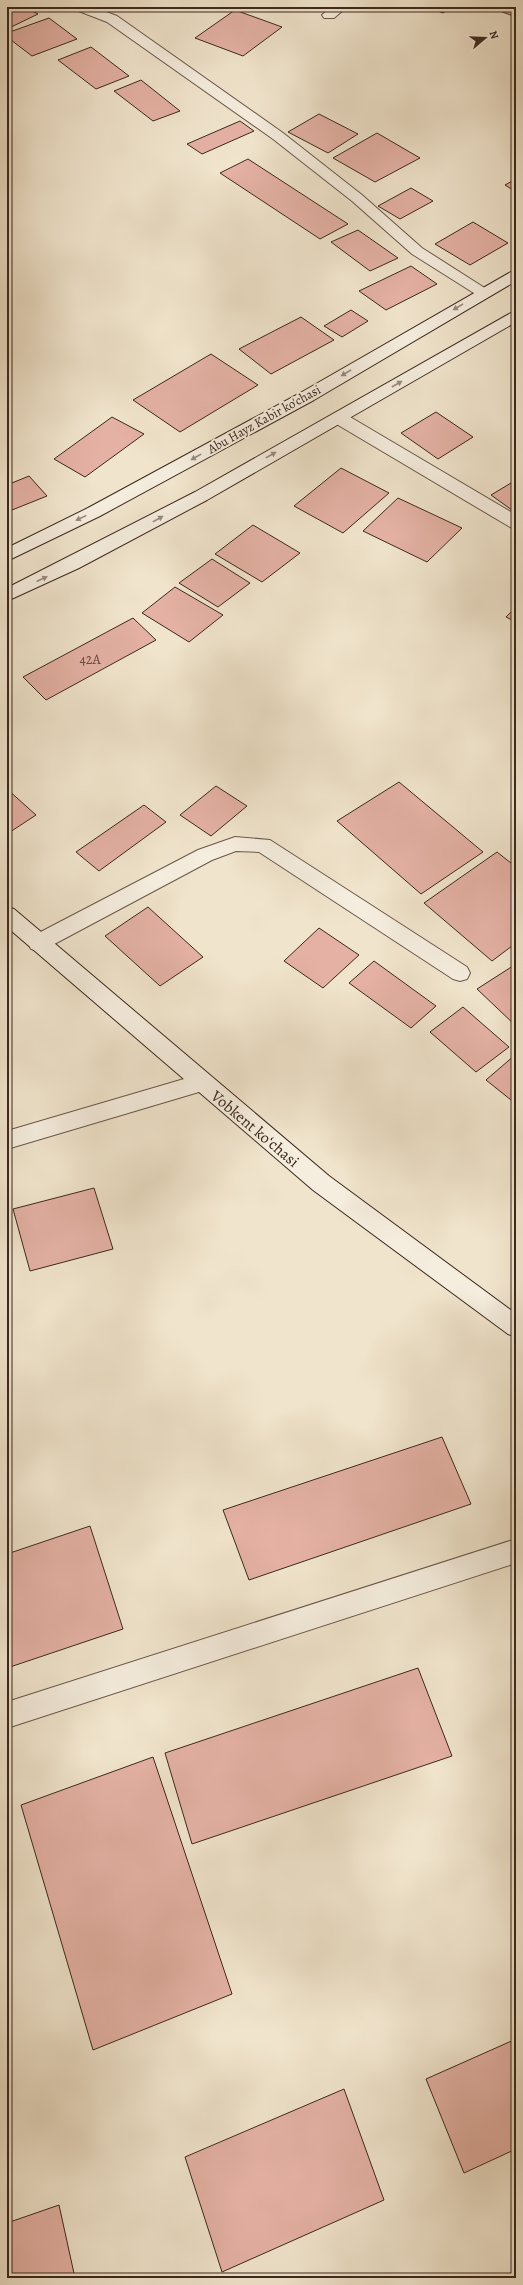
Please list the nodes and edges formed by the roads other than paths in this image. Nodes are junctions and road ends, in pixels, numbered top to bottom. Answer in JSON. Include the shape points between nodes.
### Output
{"nodes":[{"id":1,"x":82,"y":7,"type":"edge"},
{"id":2,"x":516,"y":274,"type":"edge"},
{"id":3,"x":483,"y":292,"type":"junction"},
{"id":4,"x":516,"y":315,"type":"edge"},
{"id":5,"x":339,"y":418,"type":"junction"},
{"id":6,"x":516,"y":523,"type":"edge"},
{"id":7,"x":7,"y":555,"type":"edge"},
{"id":8,"x":7,"y":595,"type":"edge"},
{"id":9,"x":7,"y":915,"type":"edge"},
{"id":10,"x":38,"y":943,"type":"junction"},
{"id":11,"x":460,"y":973,"type":"dead end"},
{"id":12,"x":201,"y":1083,"type":"junction"},
{"id":13,"x":7,"y":1140,"type":"edge"},
{"id":14,"x":516,"y":1327,"type":"edge"},
{"id":15,"x":516,"y":1551,"type":"edge"},
{"id":16,"x":7,"y":1715,"type":"edge"}],
"edges":[{"from":1,"to":3,"type":"street","via":[[112,18],[159,54],[278,136],[357,198],[417,251]]},
{"from":2,"to":3,"type":"street","name":"Abu Hayz Kabir ko'chasi"},
{"from":3,"to":7,"type":"street","name":"Abu Hayz Kabir ko'chasi","one_way":true,"via":[[308,396],[94,512]]},
{"from":5,"to":4,"type":"street","one_way":true},
{"from":5,"to":6,"type":"street"},
{"from":8,"to":5,"type":"street","one_way":true,"via":[[87,558]]},
{"from":9,"to":10,"type":"street","name":"Vobkent koʻchasi"},
{"from":10,"to":11,"type":"street","via":[[205,855],[235,844],[263,845]]},
{"from":10,"to":12,"type":"street","name":"Vobkent koʻchasi"},
{"from":12,"to":13,"type":"street"},
{"from":12,"to":14,"type":"street","name":"Vobkent koʻchasi","via":[[321,1184]]},
{"from":15,"to":16,"type":"street"}]}
